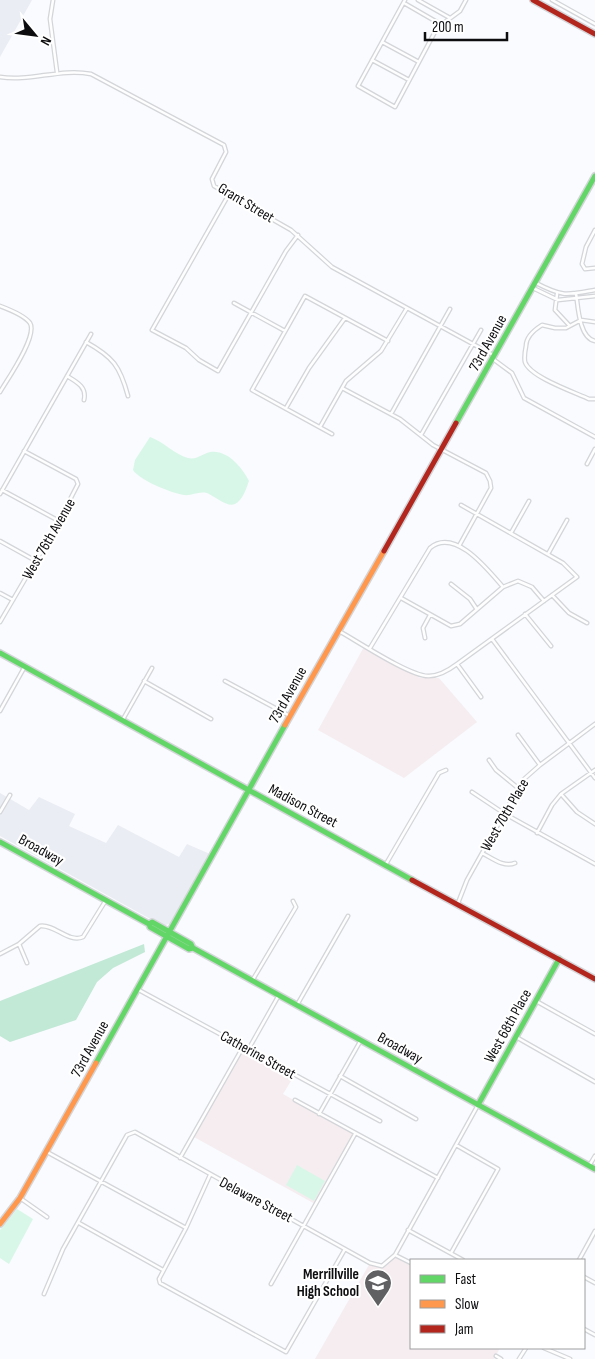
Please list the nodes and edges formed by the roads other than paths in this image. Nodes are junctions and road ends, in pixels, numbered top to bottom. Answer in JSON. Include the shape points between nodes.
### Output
{"nodes":[{"id":1,"x":54,"y":0,"type":"edge"},
{"id":2,"x":418,"y":0,"type":"edge"},
{"id":3,"x":466,"y":0,"type":"edge"},
{"id":4,"x":533,"y":0,"type":"edge"},
{"id":5,"x":552,"y":0,"type":"edge"},
{"id":6,"x":404,"y":1,"type":"edge"},
{"id":7,"x":450,"y":18,"type":"junction"},
{"id":8,"x":584,"y":18,"type":"junction"},
{"id":9,"x":442,"y":24,"type":"junction"},
{"id":10,"x":595,"y":24,"type":"edge"},
{"id":11,"x":580,"y":26,"type":"junction"},
{"id":12,"x":595,"y":34,"type":"edge"},
{"id":13,"x":382,"y":42,"type":"junction"},
{"id":14,"x":372,"y":60,"type":"junction"},
{"id":15,"x":419,"y":62,"type":"junction"},
{"id":16,"x":57,"y":72,"type":"junction"},
{"id":17,"x":0,"y":77,"type":"edge"},
{"id":18,"x":409,"y":80,"type":"junction"},
{"id":19,"x":595,"y":176,"type":"edge"},
{"id":20,"x":229,"y":194,"type":"junction"},
{"id":21,"x":595,"y":230,"type":"edge"},
{"id":22,"x":298,"y":235,"type":"junction"},
{"id":23,"x":595,"y":268,"type":"edge"},
{"id":24,"x":535,"y":286,"type":"junction"},
{"id":25,"x":595,"y":290,"type":"edge"},
{"id":26,"x":576,"y":293,"type":"junction"},
{"id":27,"x":557,"y":294,"type":"junction"},
{"id":28,"x":595,"y":296,"type":"edge"},
{"id":29,"x":554,"y":300,"type":"junction"},
{"id":30,"x":577,"y":300,"type":"junction"},
{"id":31,"x":234,"y":303,"type":"dead end"},
{"id":32,"x":0,"y":306,"type":"edge"},
{"id":33,"x":407,"y":308,"type":"junction"},
{"id":34,"x":450,"y":309,"type":"dead end"},
{"id":35,"x":251,"y":312,"type":"junction"},
{"id":36,"x":346,"y":318,"type":"junction"},
{"id":37,"x":581,"y":320,"type":"junction"},
{"id":38,"x":595,"y":322,"type":"edge"},
{"id":39,"x":569,"y":325,"type":"junction"},
{"id":40,"x":440,"y":326,"type":"junction"},
{"id":41,"x":481,"y":330,"type":"dead end"},
{"id":42,"x":285,"y":331,"type":"junction"},
{"id":43,"x":91,"y":334,"type":"dead end"},
{"id":44,"x":388,"y":341,"type":"junction"},
{"id":45,"x":595,"y":341,"type":"edge"},
{"id":46,"x":86,"y":342,"type":"junction"},
{"id":47,"x":473,"y":344,"type":"junction"},
{"id":48,"x":494,"y":357,"type":"junction"},
{"id":49,"x":67,"y":376,"type":"junction"},
{"id":50,"x":342,"y":388,"type":"junction"},
{"id":51,"x":0,"y":392,"type":"edge"},
{"id":52,"x":128,"y":396,"type":"dead end"},
{"id":53,"x":595,"y":399,"type":"edge"},
{"id":54,"x":84,"y":400,"type":"dead end"},
{"id":55,"x":286,"y":408,"type":"junction"},
{"id":56,"x":391,"y":414,"type":"junction"},
{"id":57,"x":320,"y":427,"type":"junction"},
{"id":58,"x":332,"y":434,"type":"dead end"},
{"id":59,"x":421,"y":435,"type":"junction"},
{"id":60,"x":595,"y":437,"type":"edge"},
{"id":61,"x":595,"y":449,"type":"edge"},
{"id":62,"x":442,"y":450,"type":"junction"},
{"id":63,"x":24,"y":451,"type":"junction"},
{"id":64,"x":587,"y":464,"type":"dead end"},
{"id":65,"x":2,"y":490,"type":"junction"},
{"id":66,"x":0,"y":494,"type":"edge"},
{"id":67,"x":530,"y":500,"type":"dead end"},
{"id":68,"x":461,"y":504,"type":"dead end"},
{"id":69,"x":477,"y":514,"type":"junction"},
{"id":70,"x":567,"y":520,"type":"dead end"},
{"id":71,"x":59,"y":521,"type":"junction"},
{"id":72,"x":511,"y":533,"type":"junction"},
{"id":73,"x":0,"y":540,"type":"edge"},
{"id":74,"x":459,"y":546,"type":"junction"},
{"id":75,"x":548,"y":554,"type":"junction"},
{"id":76,"x":36,"y":561,"type":"junction"},
{"id":77,"x":451,"y":584,"type":"dead end"},
{"id":78,"x":503,"y":587,"type":"junction"},
{"id":79,"x":0,"y":593,"type":"edge"},
{"id":80,"x":552,"y":595,"type":"junction"},
{"id":81,"x":401,"y":598,"type":"junction"},
{"id":82,"x":14,"y":600,"type":"junction"},
{"id":83,"x":544,"y":601,"type":"junction"},
{"id":84,"x":476,"y":608,"type":"junction"},
{"id":85,"x":526,"y":614,"type":"junction"},
{"id":86,"x":430,"y":615,"type":"junction"},
{"id":87,"x":0,"y":622,"type":"edge"},
{"id":88,"x":587,"y":623,"type":"dead end"},
{"id":89,"x":339,"y":631,"type":"junction"},
{"id":90,"x":425,"y":638,"type":"dead end"},
{"id":91,"x":492,"y":639,"type":"junction"},
{"id":92,"x":551,"y":646,"type":"dead end"},
{"id":93,"x":370,"y":648,"type":"junction"},
{"id":94,"x":0,"y":653,"type":"edge"},
{"id":95,"x":457,"y":664,"type":"junction"},
{"id":96,"x":24,"y":668,"type":"junction"},
{"id":97,"x":152,"y":668,"type":"dead end"},
{"id":98,"x":144,"y":681,"type":"junction"},
{"id":99,"x":226,"y":681,"type":"dead end"},
{"id":100,"x":481,"y":697,"type":"dead end"},
{"id":101,"x":0,"y":711,"type":"edge"},
{"id":102,"x":290,"y":716,"type":"junction"},
{"id":103,"x":211,"y":720,"type":"dead end"},
{"id":104,"x":122,"y":721,"type":"junction"},
{"id":105,"x":595,"y":724,"type":"edge"},
{"id":106,"x":518,"y":736,"type":"dead end"},
{"id":107,"x":569,"y":744,"type":"junction"},
{"id":108,"x":490,"y":760,"type":"dead end"},
{"id":109,"x":540,"y":765,"type":"junction"},
{"id":110,"x":446,"y":770,"type":"dead end"},
{"id":111,"x":595,"y":770,"type":"edge"},
{"id":112,"x":591,"y":773,"type":"junction"},
{"id":113,"x":595,"y":778,"type":"edge"},
{"id":114,"x":518,"y":788,"type":"junction"},
{"id":115,"x":248,"y":791,"type":"junction"},
{"id":116,"x":472,"y":792,"type":"dead end"},
{"id":117,"x":561,"y":794,"type":"junction"},
{"id":118,"x":10,"y":795,"type":"dead end"},
{"id":119,"x":0,"y":812,"type":"edge"},
{"id":120,"x":505,"y":814,"type":"junction"},
{"id":121,"x":595,"y":824,"type":"edge"},
{"id":122,"x":537,"y":833,"type":"junction"},
{"id":123,"x":0,"y":842,"type":"edge"},
{"id":124,"x":482,"y":853,"type":"junction"},
{"id":125,"x":386,"y":864,"type":"junction"},
{"id":126,"x":515,"y":864,"type":"dead end"},
{"id":127,"x":595,"y":864,"type":"edge"},
{"id":128,"x":106,"y":900,"type":"junction"},
{"id":129,"x":293,"y":901,"type":"dead end"},
{"id":130,"x":458,"y":903,"type":"junction"},
{"id":131,"x":348,"y":916,"type":"dead end"},
{"id":132,"x":168,"y":934,"type":"junction"},
{"id":133,"x":19,"y":944,"type":"junction"},
{"id":134,"x":0,"y":954,"type":"edge"},
{"id":135,"x":559,"y":959,"type":"junction"},
{"id":136,"x":27,"y":963,"type":"dead end"},
{"id":137,"x":595,"y":979,"type":"edge"},
{"id":138,"x":252,"y":981,"type":"junction"},
{"id":139,"x":137,"y":989,"type":"junction"},
{"id":140,"x":279,"y":995,"type":"junction"},
{"id":141,"x":536,"y":1001,"type":"junction"},
{"id":142,"x":297,"y":1005,"type":"junction"},
{"id":143,"x":595,"y":1034,"type":"edge"},
{"id":144,"x":516,"y":1037,"type":"junction"},
{"id":145,"x":361,"y":1040,"type":"junction"},
{"id":146,"x":243,"y":1047,"type":"junction"},
{"id":147,"x":248,"y":1050,"type":"junction"},
{"id":148,"x":340,"y":1076,"type":"junction"},
{"id":149,"x":595,"y":1082,"type":"edge"},
{"id":150,"x":330,"y":1094,"type":"junction"},
{"id":151,"x":295,"y":1100,"type":"dead end"},
{"id":152,"x":478,"y":1105,"type":"junction"},
{"id":153,"x":319,"y":1114,"type":"junction"},
{"id":154,"x":416,"y":1118,"type":"dead end"},
{"id":155,"x":380,"y":1121,"type":"dead end"},
{"id":156,"x":355,"y":1134,"type":"junction"},
{"id":157,"x":456,"y":1145,"type":"junction"},
{"id":158,"x":47,"y":1152,"type":"junction"},
{"id":159,"x":595,"y":1156,"type":"edge"},
{"id":160,"x":180,"y":1158,"type":"junction"},
{"id":161,"x":592,"y":1168,"type":"edge"},
{"id":162,"x":210,"y":1175,"type":"junction"},
{"id":163,"x":438,"y":1178,"type":"junction"},
{"id":164,"x":101,"y":1182,"type":"junction"},
{"id":165,"x":20,"y":1198,"type":"junction"},
{"id":166,"x":47,"y":1217,"type":"dead end"},
{"id":167,"x":79,"y":1223,"type":"junction"},
{"id":168,"x":0,"y":1224,"type":"edge"},
{"id":169,"x":305,"y":1226,"type":"junction"},
{"id":170,"x":186,"y":1228,"type":"junction"},
{"id":171,"x":408,"y":1230,"type":"junction"},
{"id":172,"x":595,"y":1231,"type":"edge"},
{"id":173,"x":345,"y":1248,"type":"junction"},
{"id":174,"x":451,"y":1253,"type":"junction"},
{"id":175,"x":396,"y":1255,"type":"junction"},
{"id":176,"x":461,"y":1259,"type":"edge"},
{"id":177,"x":580,"y":1259,"type":"edge"},
{"id":178,"x":410,"y":1262,"type":"edge"},
{"id":179,"x":163,"y":1270,"type":"junction"},
{"id":180,"x":271,"y":1284,"type":"dead end"},
{"id":181,"x":44,"y":1294,"type":"dead end"},
{"id":182,"x":546,"y":1349,"type":"edge"},
{"id":183,"x":496,"y":1356,"type":"dead end"},
{"id":184,"x":501,"y":1359,"type":"edge"},
{"id":185,"x":570,"y":1359,"type":"edge"}],
"edges":[{"from":1,"to":16,"type":"street","via":[[50,19]]},
{"from":2,"to":7,"type":"street"},
{"from":3,"to":7,"type":"street","via":[[460,11]]},
{"from":4,"to":11,"type":"street"},
{"from":5,"to":8,"type":"street"},
{"from":6,"to":9,"type":"street"},
{"from":6,"to":13,"type":"street"},
{"from":7,"to":9,"type":"street"},
{"from":8,"to":10,"type":"street"},
{"from":8,"to":11,"type":"street"},
{"from":9,"to":15,"type":"street"},
{"from":11,"to":12,"type":"street"},
{"from":13,"to":14,"type":"street"},
{"from":13,"to":15,"type":"street"},
{"from":14,"to":18,"type":"street"},
{"from":14,"to":18,"type":"street","via":[[358,86],[395,106]]},
{"from":15,"to":18,"type":"street"},
{"from":16,"to":17,"type":"street","name":"Grant Street"},
{"from":16,"to":20,"type":"street","name":"Grant Street","via":[[75,71],[105,80],[224,145],[226,152],[212,180],[214,186]]},
{"from":19,"to":24,"type":"street","name":"73rd Avenue"},
{"from":20,"to":22,"type":"street","name":"Grant Street"},
{"from":20,"to":35,"type":"street","via":[[152,330],[186,348],[218,371]]},
{"from":21,"to":23,"type":"street","via":[[582,264],[585,269]]},
{"from":22,"to":33,"type":"street","name":"Grant Street","via":[[328,264]]},
{"from":22,"to":35,"type":"street"},
{"from":24,"to":27,"type":"street"},
{"from":24,"to":29,"type":"street"},
{"from":24,"to":48,"type":"street","name":"73rd Avenue"},
{"from":25,"to":26,"type":"street"},
{"from":26,"to":27,"type":"street"},
{"from":26,"to":30,"type":"street"},
{"from":27,"to":29,"type":"street"},
{"from":28,"to":30,"type":"street"},
{"from":29,"to":30,"type":"street"},
{"from":29,"to":39,"type":"street","via":[[555,310]]},
{"from":30,"to":37,"type":"street"},
{"from":31,"to":35,"type":"street"},
{"from":32,"to":51,"type":"street","via":[[24,318],[32,329],[29,342]]},
{"from":33,"to":40,"type":"street","name":"Grant Street"},
{"from":33,"to":44,"type":"street"},
{"from":34,"to":40,"type":"street"},
{"from":35,"to":42,"type":"street"},
{"from":36,"to":42,"type":"street","via":[[305,296]]},
{"from":36,"to":44,"type":"street"},
{"from":36,"to":55,"type":"street","via":[[309,368]]},
{"from":37,"to":38,"type":"street"},
{"from":37,"to":39,"type":"street"},
{"from":37,"to":45,"type":"street","via":[[586,335]]},
{"from":39,"to":53,"type":"street","via":[[554,328],[542,325],[534,330],[526,342],[524,361],[549,381]]},
{"from":40,"to":47,"type":"street","name":"Grant Street"},
{"from":40,"to":56,"type":"street"},
{"from":41,"to":47,"type":"street"},
{"from":42,"to":55,"type":"street","via":[[252,390]]},
{"from":43,"to":46,"type":"street"},
{"from":44,"to":50,"type":"street","via":[[378,354],[350,376]]},
{"from":46,"to":49,"type":"street"},
{"from":46,"to":52,"type":"street","via":[[114,362]]},
{"from":47,"to":48,"type":"street","name":"Grant Street"},
{"from":47,"to":59,"type":"street"},
{"from":48,"to":60,"type":"street","name":"Grant Street","via":[[512,373],[524,398]]},
{"from":48,"to":62,"type":"street","name":"73rd Avenue"},
{"from":49,"to":54,"type":"street","via":[[83,388]]},
{"from":49,"to":63,"type":"street"},
{"from":50,"to":56,"type":"street"},
{"from":50,"to":57,"type":"street"},
{"from":55,"to":57,"type":"street"},
{"from":56,"to":59,"type":"street"},
{"from":57,"to":58,"type":"street"},
{"from":59,"to":62,"type":"street"},
{"from":61,"to":64,"type":"street"},
{"from":62,"to":69,"type":"street","via":[[486,473],[490,480],[491,488]]},
{"from":62,"to":89,"type":"street","name":"73rd Avenue"},
{"from":63,"to":65,"type":"street"},
{"from":63,"to":71,"type":"street","name":"West 76th Avenue","via":[[76,479],[78,484]]},
{"from":65,"to":66,"type":"street"},
{"from":65,"to":71,"type":"street"},
{"from":67,"to":72,"type":"street"},
{"from":68,"to":69,"type":"street"},
{"from":69,"to":72,"type":"street"},
{"from":69,"to":74,"type":"street"},
{"from":70,"to":75,"type":"street"},
{"from":71,"to":76,"type":"street","name":"West 76th Avenue"},
{"from":72,"to":75,"type":"street"},
{"from":73,"to":76,"type":"street"},
{"from":74,"to":78,"type":"street","via":[[483,564]]},
{"from":74,"to":81,"type":"street","via":[[447,541],[438,542],[430,548]]},
{"from":75,"to":80,"type":"street","via":[[563,563],[576,577]]},
{"from":76,"to":82,"type":"street","name":"West 76th Avenue"},
{"from":77,"to":84,"type":"street"},
{"from":78,"to":83,"type":"street","via":[[518,581],[532,587]]},
{"from":78,"to":84,"type":"street"},
{"from":79,"to":82,"type":"street"},
{"from":80,"to":83,"type":"street"},
{"from":80,"to":88,"type":"street","via":[[570,613]]},
{"from":81,"to":86,"type":"street"},
{"from":81,"to":93,"type":"street"},
{"from":82,"to":87,"type":"street","name":"West 76th Avenue"},
{"from":83,"to":85,"type":"street"},
{"from":84,"to":86,"type":"street","via":[[460,624],[451,626]]},
{"from":85,"to":91,"type":"street"},
{"from":85,"to":92,"type":"street"},
{"from":86,"to":90,"type":"street","via":[[423,628]]},
{"from":89,"to":93,"type":"street"},
{"from":89,"to":102,"type":"street","name":"73rd Avenue"},
{"from":91,"to":95,"type":"street"},
{"from":91,"to":107,"type":"street"},
{"from":93,"to":95,"type":"street","via":[[420,675],[437,674]]},
{"from":94,"to":96,"type":"street","name":"Madison Street"},
{"from":95,"to":100,"type":"street"},
{"from":96,"to":101,"type":"street"},
{"from":96,"to":104,"type":"street","name":"Madison Street"},
{"from":97,"to":98,"type":"street"},
{"from":98,"to":103,"type":"street"},
{"from":98,"to":104,"type":"street"},
{"from":99,"to":102,"type":"street"},
{"from":102,"to":115,"type":"street","name":"73rd Avenue"},
{"from":104,"to":115,"type":"street","name":"Madison Street"},
{"from":105,"to":107,"type":"street","name":"West 70th Place"},
{"from":106,"to":109,"type":"street"},
{"from":107,"to":109,"type":"street","name":"West 70th Place"},
{"from":107,"to":112,"type":"street"},
{"from":108,"to":114,"type":"street","via":[[500,774]]},
{"from":109,"to":114,"type":"street","name":"West 70th Place"},
{"from":110,"to":125,"type":"street","via":[[439,773]]},
{"from":111,"to":112,"type":"street"},
{"from":112,"to":113,"type":"street"},
{"from":112,"to":117,"type":"street"},
{"from":114,"to":120,"type":"street","name":"West 70th Place"},
{"from":115,"to":125,"type":"street","name":"Madison Street"},
{"from":115,"to":132,"type":"street","name":"73rd Avenue"},
{"from":116,"to":120,"type":"street"},
{"from":117,"to":121,"type":"street","via":[[577,812]]},
{"from":117,"to":122,"type":"street"},
{"from":118,"to":119,"type":"street"},
{"from":120,"to":122,"type":"street"},
{"from":120,"to":124,"type":"street","name":"West 70th Place"},
{"from":122,"to":127,"type":"street"},
{"from":123,"to":128,"type":"street","name":"Broadway"},
{"from":124,"to":126,"type":"street","via":[[509,866]]},
{"from":124,"to":130,"type":"street","name":"West 70th Place"},
{"from":125,"to":130,"type":"street","name":"Madison Street"},
{"from":128,"to":132,"type":"street","name":"Broadway","via":[[150,927]]},
{"from":128,"to":133,"type":"street","via":[[83,936],[74,938],[40,926]]},
{"from":129,"to":138,"type":"street","via":[[296,907]]},
{"from":130,"to":135,"type":"street","name":"Madison Street"},
{"from":131,"to":142,"type":"street"},
{"from":132,"to":138,"type":"street","name":"Broadway"},
{"from":132,"to":139,"type":"street","name":"73rd Avenue"},
{"from":133,"to":134,"type":"street"},
{"from":133,"to":136,"type":"street"},
{"from":135,"to":137,"type":"street","name":"Madison Street"},
{"from":135,"to":141,"type":"street","name":"West 68th Place"},
{"from":138,"to":140,"type":"street","name":"Broadway"},
{"from":139,"to":146,"type":"street","name":"Catherine Street"},
{"from":139,"to":158,"type":"street","name":"73rd Avenue"},
{"from":140,"to":142,"type":"street","name":"Broadway"},
{"from":140,"to":147,"type":"street"},
{"from":141,"to":143,"type":"street"},
{"from":141,"to":144,"type":"street","name":"West 68th Place"},
{"from":142,"to":145,"type":"street","name":"Broadway"},
{"from":144,"to":149,"type":"street"},
{"from":144,"to":152,"type":"street","name":"West 68th Place"},
{"from":145,"to":148,"type":"street"},
{"from":145,"to":152,"type":"street","name":"Broadway"},
{"from":146,"to":147,"type":"street","name":"Catherine Street"},
{"from":146,"to":160,"type":"street"},
{"from":147,"to":150,"type":"street","name":"Catherine Street"},
{"from":148,"to":150,"type":"street"},
{"from":148,"to":154,"type":"street"},
{"from":150,"to":153,"type":"street"},
{"from":150,"to":155,"type":"street","name":"Catherine Street"},
{"from":151,"to":153,"type":"street"},
{"from":152,"to":157,"type":"street"},
{"from":152,"to":161,"type":"street","name":"Broadway"},
{"from":153,"to":156,"type":"street"},
{"from":156,"to":163,"type":"street"},
{"from":156,"to":169,"type":"street"},
{"from":157,"to":163,"type":"street"},
{"from":157,"to":174,"type":"street","via":[[498,1168]]},
{"from":158,"to":164,"type":"street"},
{"from":158,"to":165,"type":"street","name":"73rd Avenue"},
{"from":159,"to":161,"type":"street"},
{"from":160,"to":162,"type":"street","name":"Delaware Street"},
{"from":160,"to":164,"type":"street","name":"Delaware Street","via":[[131,1132]]},
{"from":162,"to":169,"type":"street","name":"Delaware Street"},
{"from":162,"to":170,"type":"street"},
{"from":163,"to":171,"type":"street"},
{"from":164,"to":167,"type":"street"},
{"from":164,"to":170,"type":"street"},
{"from":165,"to":166,"type":"street"},
{"from":165,"to":168,"type":"street","name":"73rd Avenue"},
{"from":167,"to":179,"type":"street"},
{"from":167,"to":181,"type":"street","via":[[63,1249]]},
{"from":169,"to":173,"type":"street","name":"Delaware Street"},
{"from":169,"to":180,"type":"street"},
{"from":170,"to":179,"type":"street"},
{"from":171,"to":174,"type":"street"},
{"from":171,"to":175,"type":"street"},
{"from":172,"to":177,"type":"street"},
{"from":173,"to":175,"type":"street","name":"Delaware Street","via":[[382,1266]]},
{"from":173,"to":179,"type":"street","via":[[286,1352],[160,1283],[158,1279]]},
{"from":174,"to":176,"type":"street"},
{"from":175,"to":178,"type":"street"},
{"from":182,"to":185,"type":"street"},
{"from":183,"to":184,"type":"street"}]}
